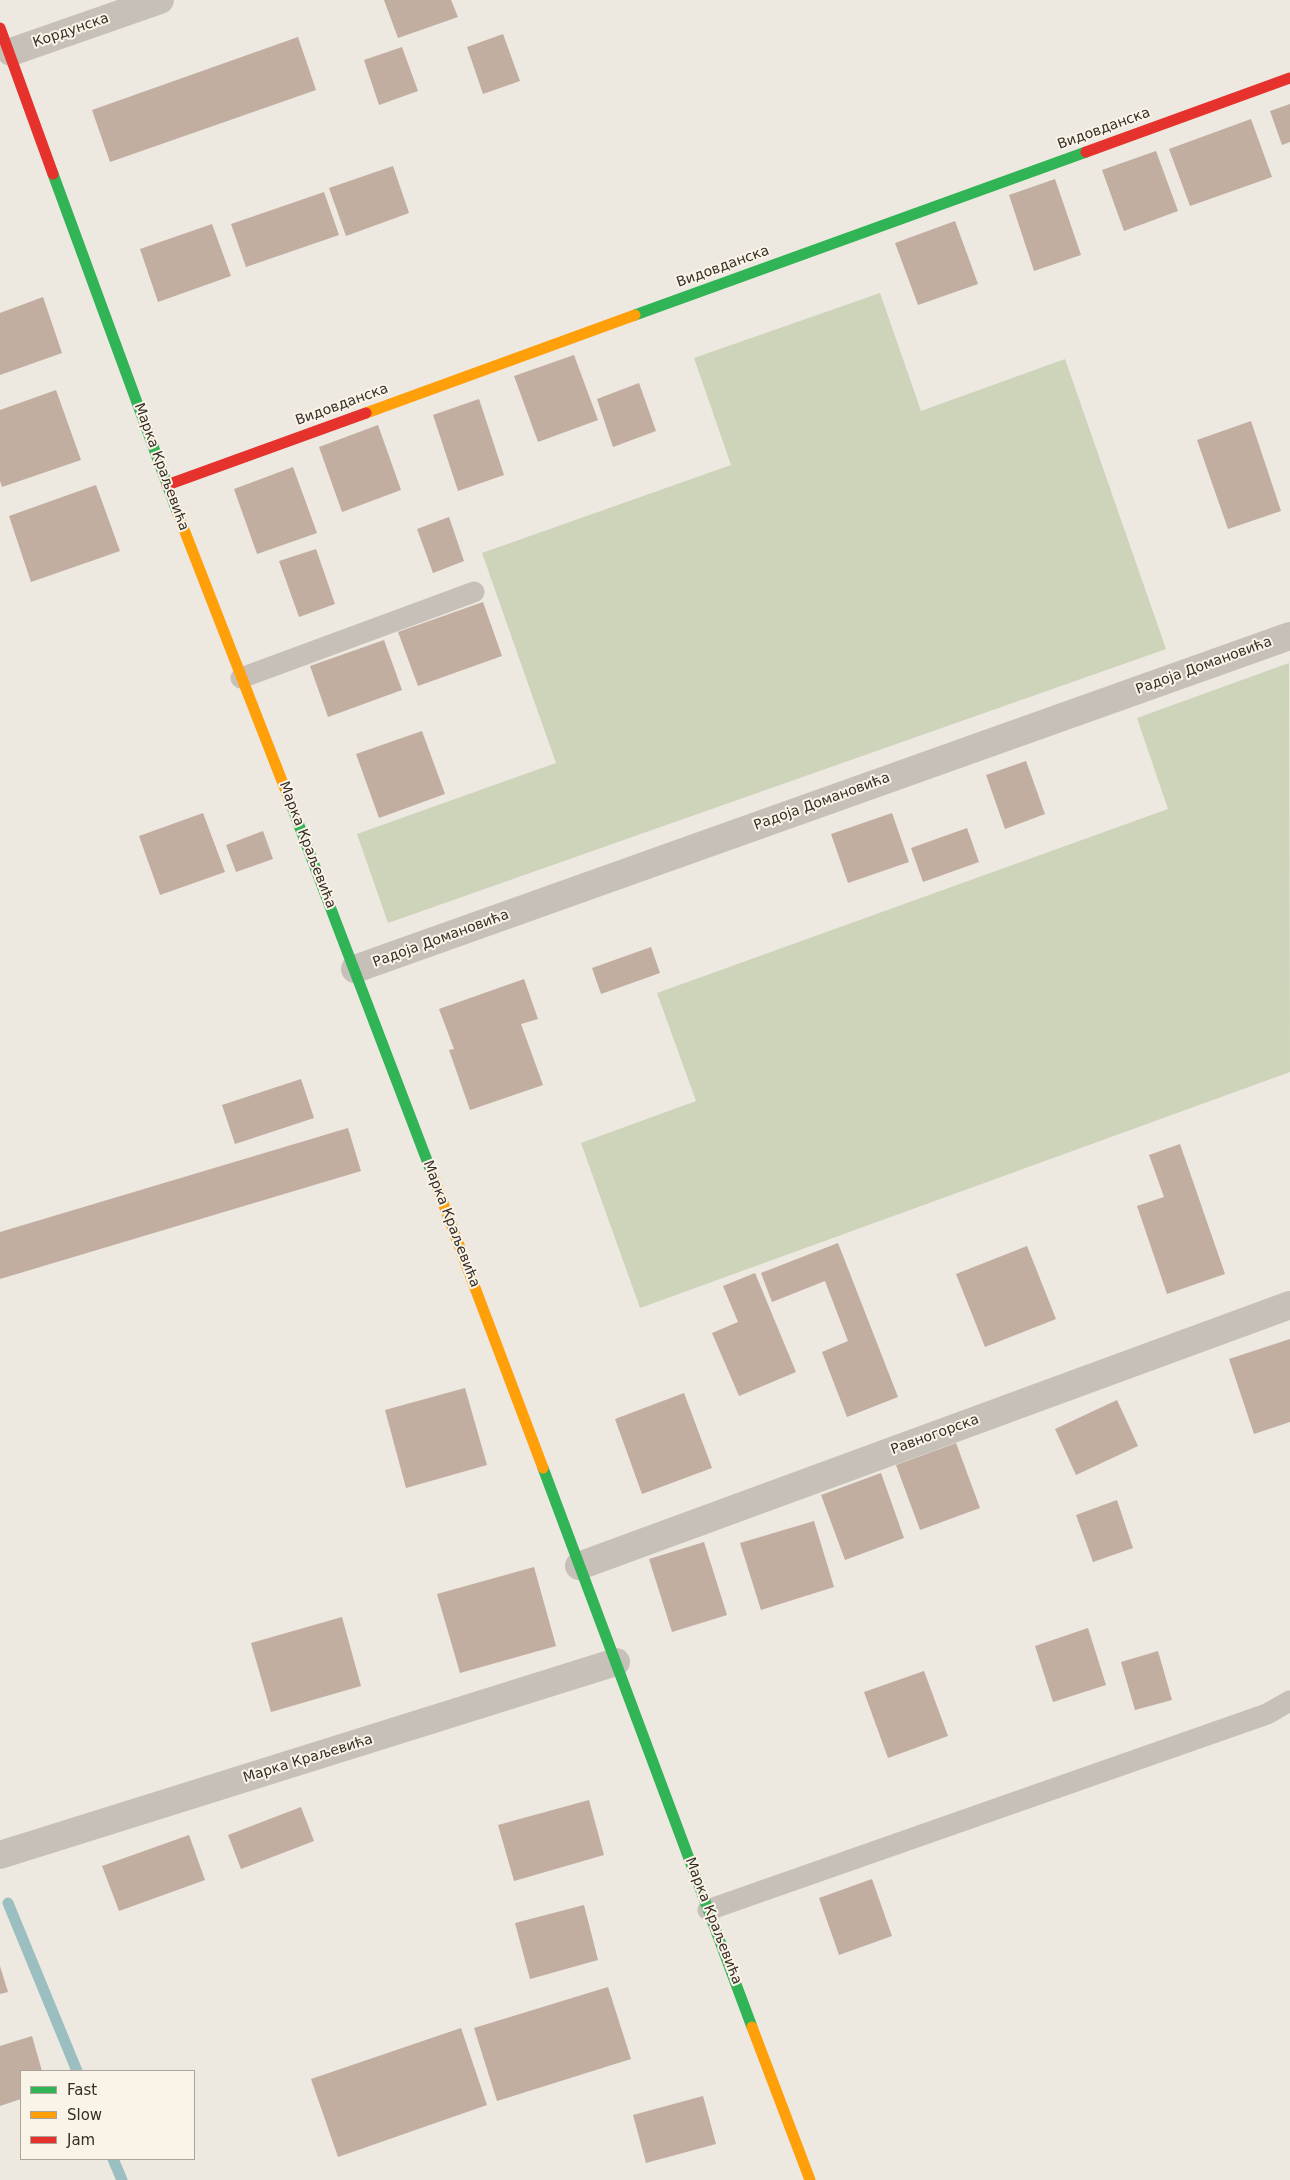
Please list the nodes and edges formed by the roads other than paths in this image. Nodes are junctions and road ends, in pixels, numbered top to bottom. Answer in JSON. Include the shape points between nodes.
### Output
{"nodes":[{"id":1,"x":160,"y":0,"type":"edge"},
{"id":2,"x":0,"y":28,"type":"edge"},
{"id":3,"x":11,"y":52,"type":"junction"},
{"id":4,"x":1290,"y":78,"type":"edge"},
{"id":5,"x":166,"y":485,"type":"junction"},
{"id":6,"x":474,"y":592,"type":"dead end"},
{"id":7,"x":1290,"y":636,"type":"edge"},
{"id":8,"x":241,"y":678,"type":"junction"},
{"id":9,"x":355,"y":969,"type":"junction"},
{"id":10,"x":1290,"y":1304,"type":"edge"},
{"id":11,"x":579,"y":1566,"type":"junction"},
{"id":12,"x":616,"y":1662,"type":"junction"},
{"id":13,"x":1290,"y":1701,"type":"edge"},
{"id":14,"x":0,"y":1855,"type":"edge"},
{"id":15,"x":708,"y":1910,"type":"junction"},
{"id":16,"x":810,"y":2180,"type":"edge"}],
"edges":[{"from":1,"to":3,"type":"street","name":"Кордунска"},
{"from":2,"to":3,"type":"street","name":"Марка Краљевића"},
{"from":3,"to":5,"type":"street","name":"Марка Краљевића"},
{"from":4,"to":5,"type":"street","name":"Видовданска"},
{"from":5,"to":8,"type":"street","name":"Марка Краљевића"},
{"from":6,"to":8,"type":"lane"},
{"from":7,"to":9,"type":"street","name":"Радоја Домановића"},
{"from":8,"to":9,"type":"street","name":"Марка Краљевића"},
{"from":9,"to":11,"type":"street","name":"Марка Краљевића"},
{"from":10,"to":11,"type":"street","name":"Равногорска"},
{"from":11,"to":12,"type":"street","name":"Марка Краљевића"},
{"from":12,"to":14,"type":"street","name":"Марка Краљевића"},
{"from":12,"to":15,"type":"street","name":"Марка Краљевића"},
{"from":13,"to":15,"type":"lane","via":[[1267,1714]]},
{"from":15,"to":16,"type":"street","name":"Марка Краљевића"}]}
